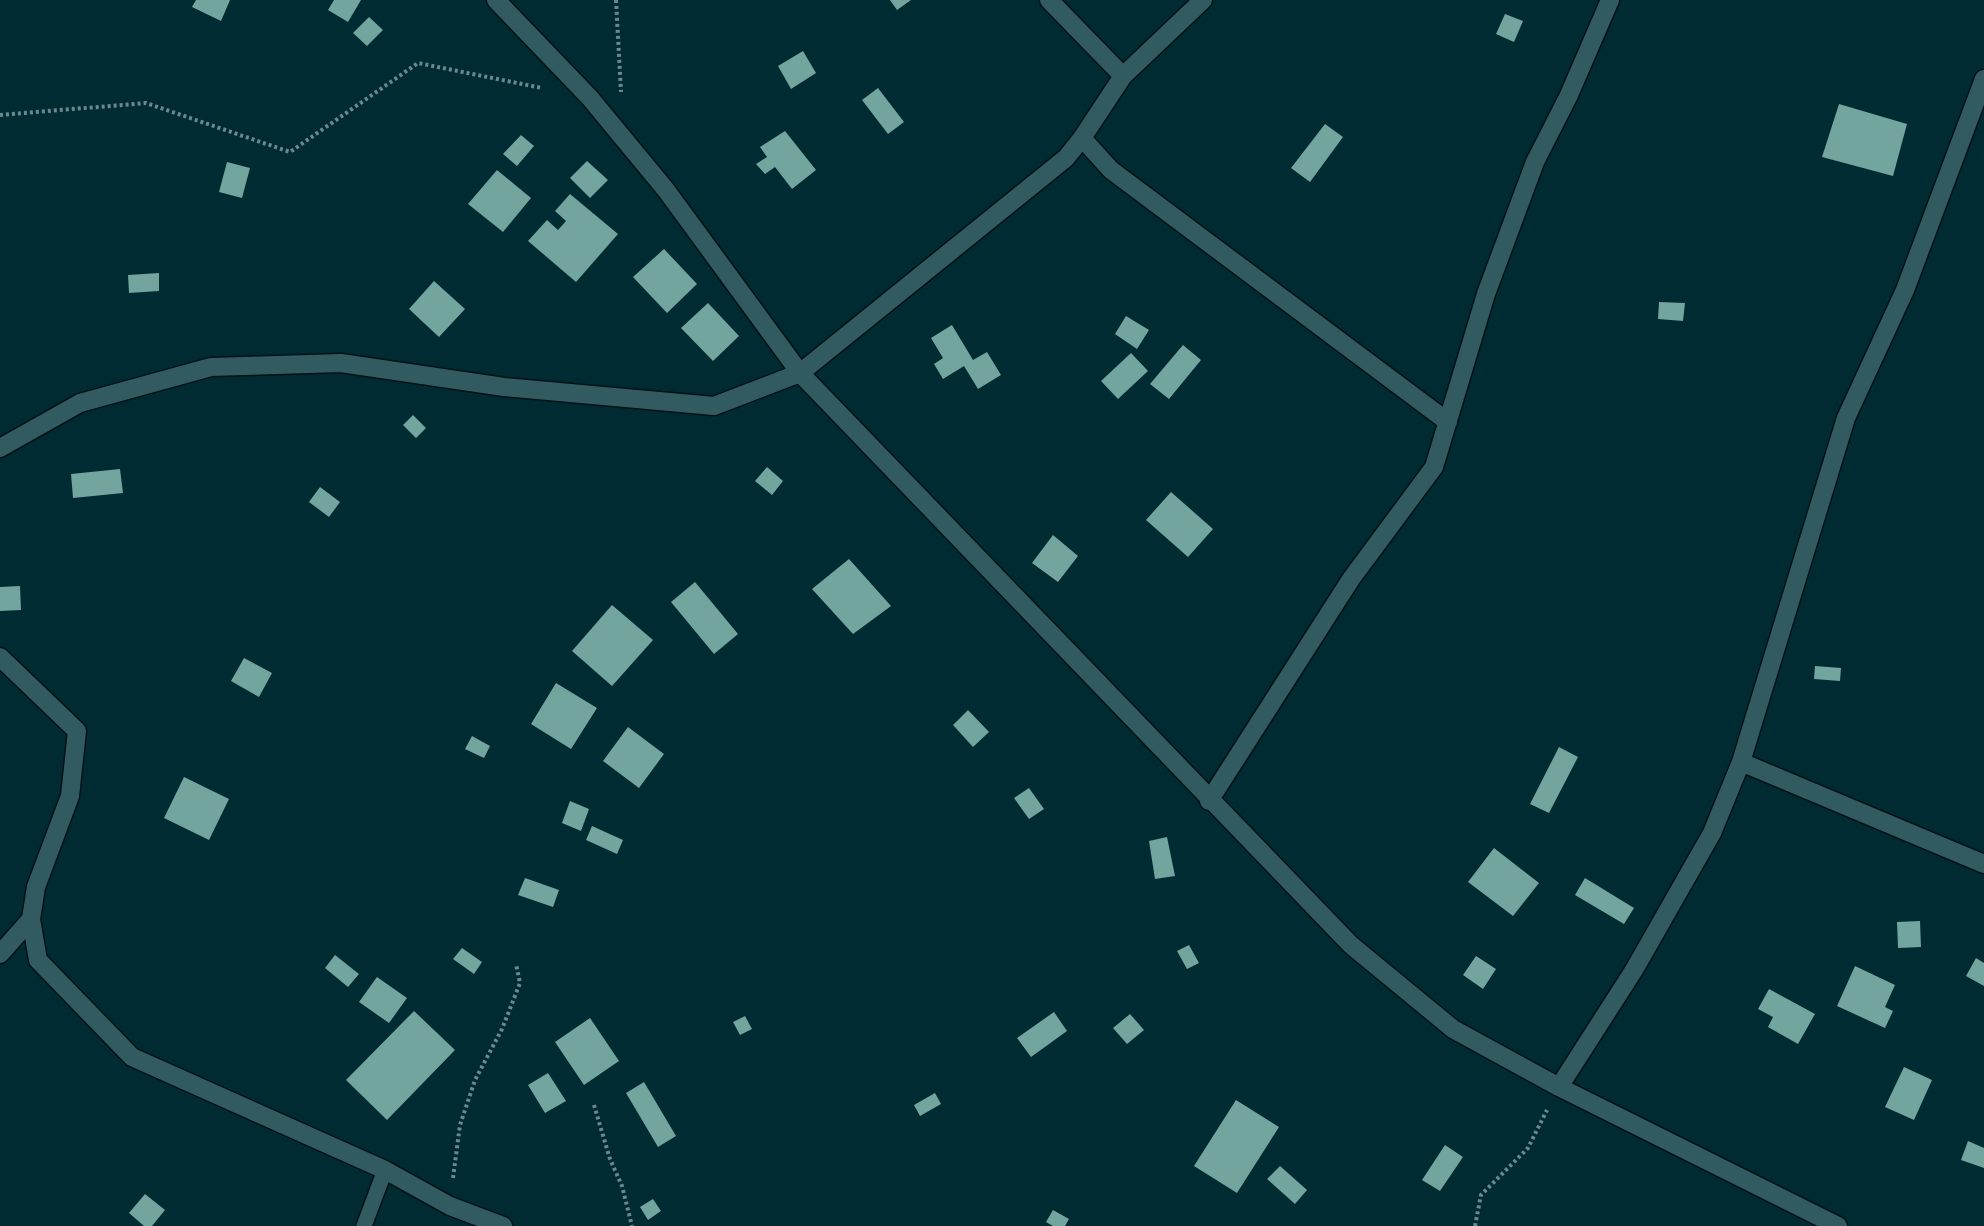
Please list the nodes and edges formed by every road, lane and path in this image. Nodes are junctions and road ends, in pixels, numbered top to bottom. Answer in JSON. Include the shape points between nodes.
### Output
{"nodes":[{"id":1,"x":496,"y":0,"type":"edge"},
{"id":2,"x":616,"y":0,"type":"edge"},
{"id":3,"x":1048,"y":0,"type":"edge"},
{"id":4,"x":1203,"y":0,"type":"edge"},
{"id":5,"x":1610,"y":0,"type":"edge"},
{"id":6,"x":1123,"y":76,"type":"junction"},
{"id":7,"x":1984,"y":79,"type":"edge"},
{"id":8,"x":544,"y":89,"type":"dead end"},
{"id":9,"x":622,"y":95,"type":"dead end"},
{"id":10,"x":0,"y":115,"type":"edge"},
{"id":11,"x":1082,"y":138,"type":"junction"},
{"id":12,"x":800,"y":373,"type":"junction"},
{"id":13,"x":1448,"y":422,"type":"junction"},
{"id":14,"x":0,"y":448,"type":"edge"},
{"id":15,"x":0,"y":657,"type":"edge"},
{"id":16,"x":1741,"y":762,"type":"junction"},
{"id":17,"x":1209,"y":801,"type":"junction"},
{"id":18,"x":1984,"y":864,"type":"edge"},
{"id":19,"x":31,"y":920,"type":"junction"},
{"id":20,"x":0,"y":954,"type":"edge"},
{"id":21,"x":516,"y":964,"type":"dead end"},
{"id":22,"x":1559,"y":1088,"type":"junction"},
{"id":23,"x":594,"y":1105,"type":"dead end"},
{"id":24,"x":385,"y":1170,"type":"junction"},
{"id":25,"x":450,"y":1206,"type":"junction"},
{"id":26,"x":364,"y":1226,"type":"edge"},
{"id":27,"x":503,"y":1226,"type":"edge"},
{"id":28,"x":632,"y":1226,"type":"edge"},
{"id":29,"x":1475,"y":1226,"type":"edge"},
{"id":30,"x":1838,"y":1226,"type":"edge"}],
"edges":[{"from":1,"to":12,"type":"street","via":[[590,98],[666,190]]},
{"from":2,"to":9,"type":"path"},
{"from":3,"to":6,"type":"street"},
{"from":4,"to":6,"type":"street"},
{"from":5,"to":13,"type":"street","via":[[1535,162],[1486,294]]},
{"from":6,"to":11,"type":"street"},
{"from":7,"to":16,"type":"street","via":[[1905,290],[1846,418]]},
{"from":8,"to":10,"type":"path","via":[[418,63],[290,152],[146,103]]},
{"from":11,"to":12,"type":"street","via":[[1066,158]]},
{"from":11,"to":13,"type":"street","via":[[1111,170]]},
{"from":12,"to":14,"type":"street","via":[[714,406],[504,387],[341,363],[211,367],[80,403]]},
{"from":12,"to":17,"type":"street"},
{"from":13,"to":17,"type":"street","via":[[1434,467],[1351,579]]},
{"from":15,"to":19,"type":"street","via":[[77,731],[70,796],[36,887]]},
{"from":16,"to":18,"type":"street"},
{"from":16,"to":22,"type":"street","via":[[1712,833],[1634,970]]},
{"from":17,"to":22,"type":"street","via":[[1351,945],[1453,1029]]},
{"from":19,"to":20,"type":"street"},
{"from":19,"to":24,"type":"street","via":[[38,960],[132,1056]]},
{"from":21,"to":25,"type":"path","via":[[520,983],[502,1029],[475,1080],[460,1125]]},
{"from":22,"to":29,"type":"path","via":[[1528,1148],[1481,1195]]},
{"from":22,"to":30,"type":"street"},
{"from":23,"to":28,"type":"path"},
{"from":24,"to":25,"type":"street"},
{"from":24,"to":26,"type":"lane"},
{"from":25,"to":27,"type":"street"}]}
